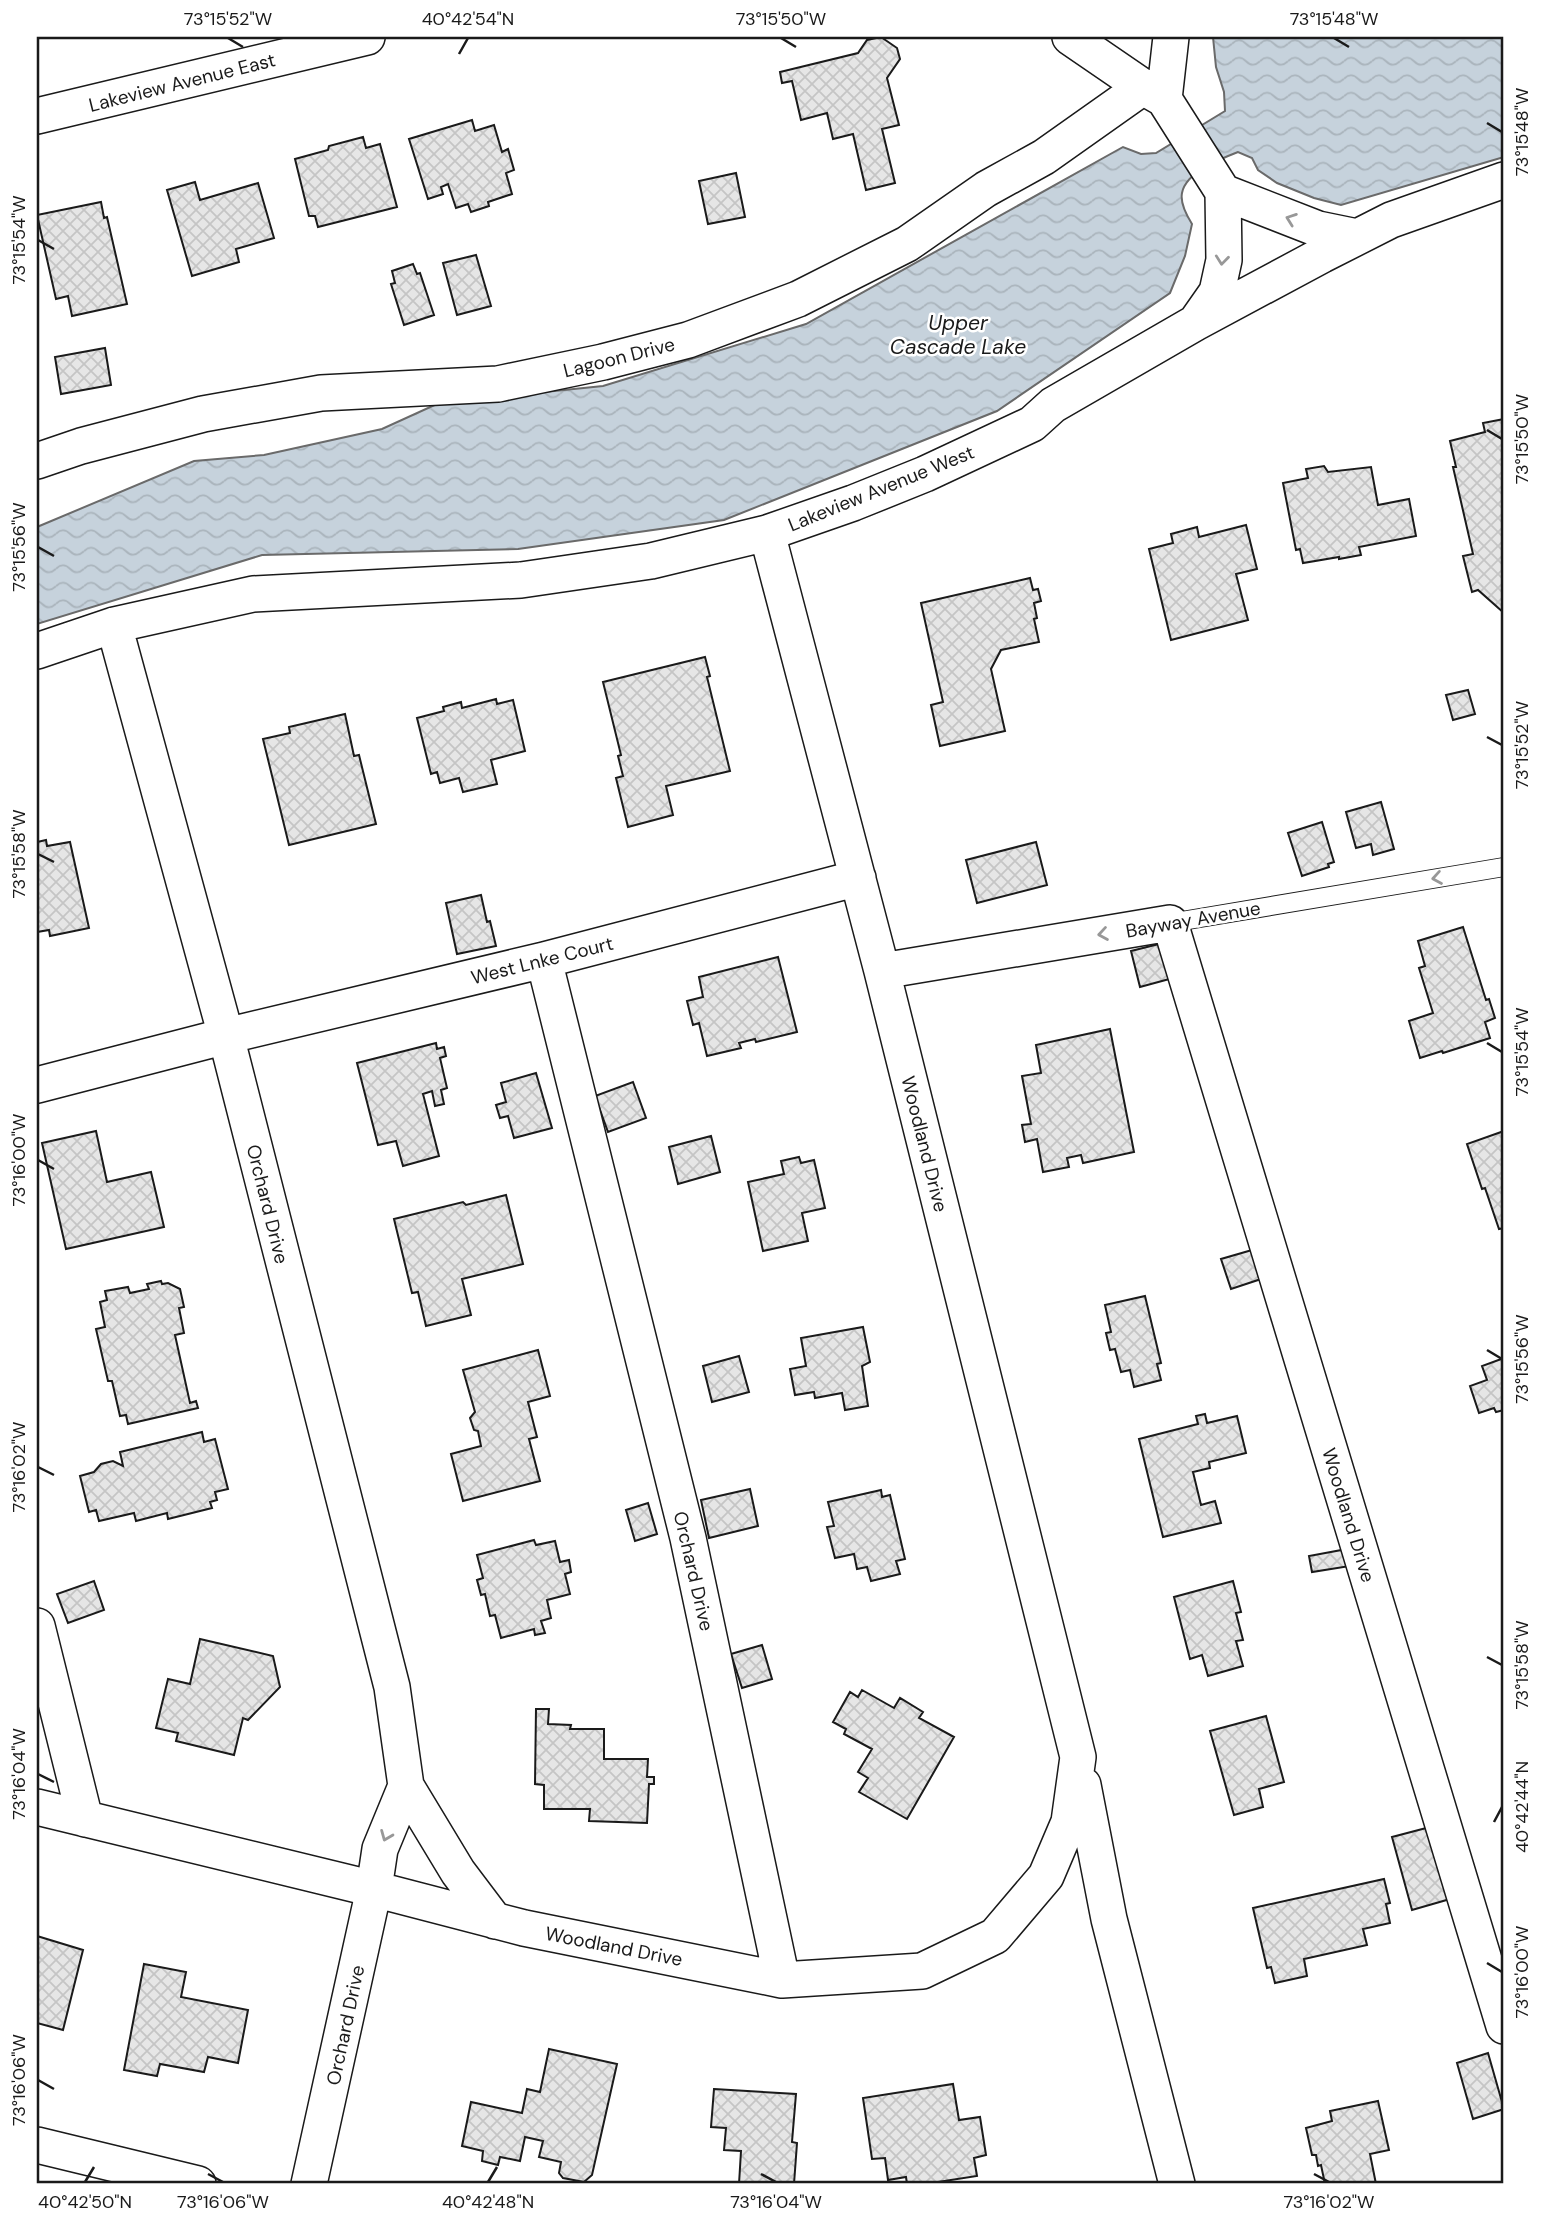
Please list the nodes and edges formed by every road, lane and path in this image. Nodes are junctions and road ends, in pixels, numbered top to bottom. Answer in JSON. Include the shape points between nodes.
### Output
{"nodes":[{"id":1,"x":368,"y":37,"type":"edge"},
{"id":2,"x":1070,"y":37,"type":"edge"},
{"id":3,"x":1171,"y":37,"type":"edge"},
{"id":4,"x":1154,"y":93,"type":"junction"},
{"id":5,"x":37,"y":116,"type":"edge"},
{"id":6,"x":1504,"y":180,"type":"edge"},
{"id":7,"x":1223,"y":192,"type":"junction"},
{"id":8,"x":1357,"y":237,"type":"junction"},
{"id":9,"x":1195,"y":323,"type":"junction"},
{"id":10,"x":37,"y":461,"type":"edge"},
{"id":11,"x":768,"y":533,"type":"junction"},
{"id":12,"x":114,"y":625,"type":"junction"},
{"id":13,"x":37,"y":651,"type":"edge"},
{"id":14,"x":1504,"y":867,"type":"edge"},
{"id":15,"x":858,"y":878,"type":"junction"},
{"id":16,"x":1170,"y":923,"type":"junction"},
{"id":17,"x":544,"y":960,"type":"junction"},
{"id":18,"x":882,"y":971,"type":"junction"},
{"id":19,"x":226,"y":1036,"type":"junction"},
{"id":20,"x":37,"y":1085,"type":"edge"},
{"id":21,"x":37,"y":1626,"type":"edge"},
{"id":22,"x":1078,"y":1757,"type":"junction"},
{"id":23,"x":406,"y":1786,"type":"junction"},
{"id":24,"x":37,"y":1807,"type":"edge"},
{"id":25,"x":85,"y":1819,"type":"junction"},
{"id":26,"x":374,"y":1889,"type":"junction"},
{"id":27,"x":495,"y":1921,"type":"junction"},
{"id":28,"x":782,"y":1980,"type":"junction"},
{"id":29,"x":1504,"y":2026,"type":"edge"},
{"id":30,"x":37,"y":2144,"type":"edge"},
{"id":31,"x":198,"y":2184,"type":"edge"},
{"id":32,"x":309,"y":2184,"type":"edge"},
{"id":33,"x":1177,"y":2184,"type":"edge"}],
"edges":[{"from":1,"to":5,"type":"street","name":"Lakeview Avenue East"},
{"from":2,"to":4,"type":"street"},
{"from":3,"to":4,"type":"street"},
{"from":4,"to":7,"type":"street"},
{"from":4,"to":10,"type":"street","name":"Lagoon Drive","via":[[986,189],[907,244],[798,299],[688,340],[498,384],[321,393],[203,414]]},
{"from":6,"to":8,"type":"street","name":"Lakeview Avenue West","via":[[1391,220]]},
{"from":8,"to":7,"type":"street","one_way":true,"via":[[1318,229]]},
{"from":7,"to":9,"type":"street","one_way":true,"via":[[1224,260],[1217,292]]},
{"from":8,"to":9,"type":"street","name":"Lakeview Avenue West"},
{"from":9,"to":11,"type":"street","name":"Lakeview Avenue West","via":[[1053,405],[1031,424],[889,489]]},
{"from":11,"to":12,"type":"street","name":"Lakeview Avenue West","via":[[651,561],[521,580],[253,594]]},
{"from":11,"to":15,"type":"street","name":"Woodland Drive"},
{"from":12,"to":13,"type":"street","name":"Lakeview Avenue West"},
{"from":12,"to":19,"type":"street","name":"Orchard Drive"},
{"from":14,"to":16,"type":"lane","name":"Bayway Avenue","one_way":true},
{"from":15,"to":17,"type":"street","name":"West Lnke Court"},
{"from":15,"to":18,"type":"street","name":"Woodland Drive"},
{"from":16,"to":18,"type":"street","name":"Bayway Avenue","one_way":true},
{"from":16,"to":29,"type":"street","name":"Woodland Drive"},
{"from":17,"to":19,"type":"street","name":"West Lnke Court"},
{"from":17,"to":28,"type":"street","name":"Orchard Drive","via":[[688,1538]]},
{"from":18,"to":22,"type":"street","name":"Woodland Drive"},
{"from":19,"to":20,"type":"street","name":"West Lnke Court"},
{"from":19,"to":23,"type":"street","name":"Orchard Drive","via":[[392,1687]]},
{"from":21,"to":25,"type":"street"},
{"from":22,"to":28,"type":"street","name":"Woodland Drive","via":[[1069,1822],[1046,1876],[995,1936],[922,1971]]},
{"from":22,"to":33,"type":"street","name":"Woodland Drive","via":[[1108,1919]]},
{"from":23,"to":26,"type":"street","name":"Orchard Drive","one_way":true,"via":[[380,1849]]},
{"from":23,"to":27,"type":"street","name":"Orchard Drive"},
{"from":24,"to":25,"type":"street","name":"Woodland Drive"},
{"from":25,"to":26,"type":"street","name":"Woodland Drive"},
{"from":26,"to":27,"type":"street","name":"Woodland Drive"},
{"from":26,"to":32,"type":"street","name":"Orchard Drive"},
{"from":27,"to":28,"type":"street","name":"Woodland Drive"},
{"from":30,"to":31,"type":"street"}]}
